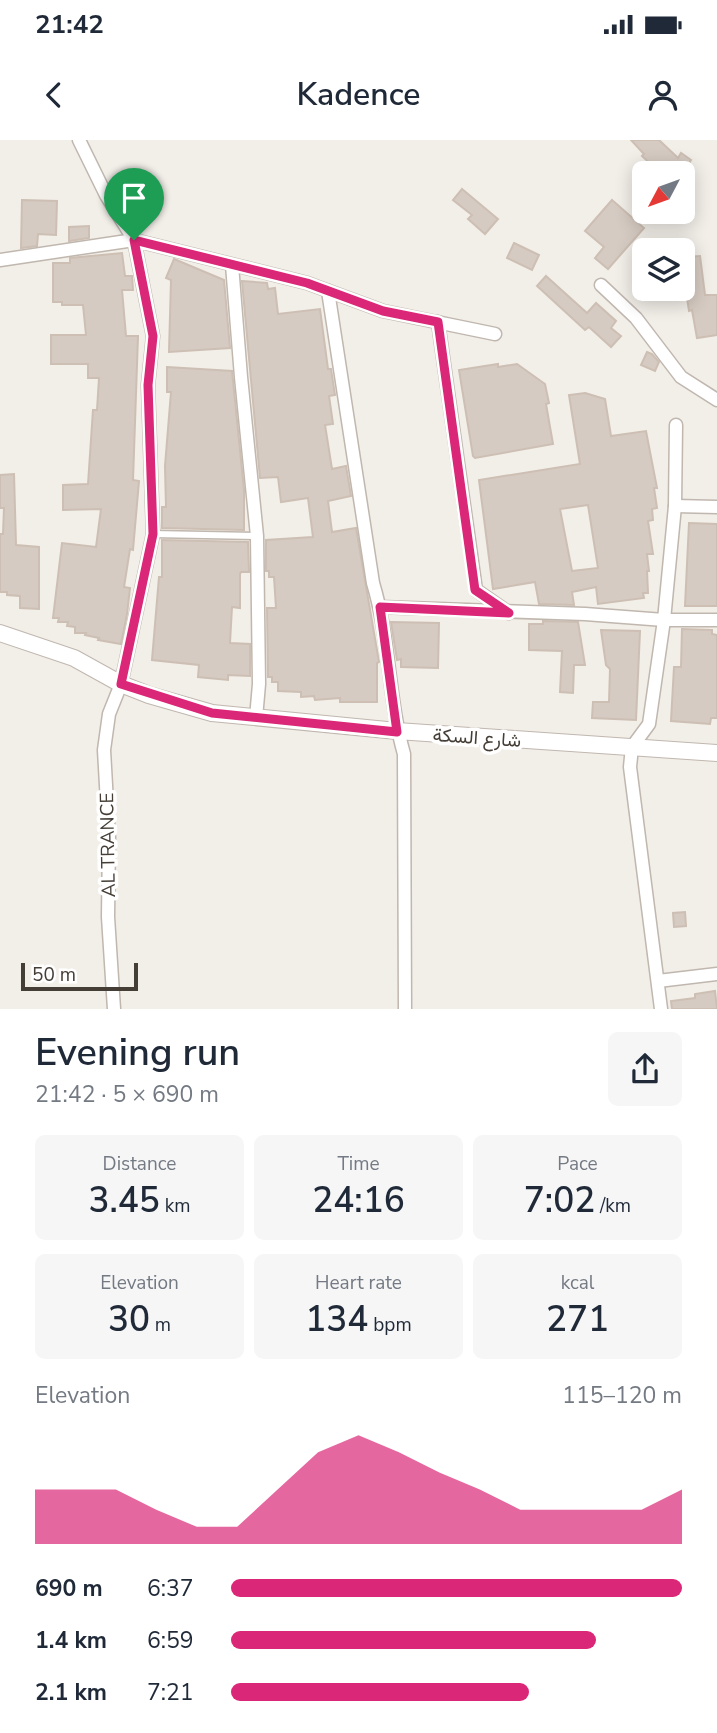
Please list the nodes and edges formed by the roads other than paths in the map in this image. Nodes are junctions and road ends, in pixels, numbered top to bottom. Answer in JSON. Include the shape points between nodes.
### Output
{"nodes":[{"id":1,"x":79,"y":140,"type":"edge"},
{"id":2,"x":134,"y":240,"type":"junction"},
{"id":3,"x":0,"y":260,"type":"edge"},
{"id":4,"x":232,"y":265,"type":"junction"},
{"id":5,"x":601,"y":285,"type":"dead end"},
{"id":6,"x":328,"y":290,"type":"junction"},
{"id":7,"x":438,"y":322,"type":"junction"},
{"id":8,"x":495,"y":334,"type":"dead end"},
{"id":9,"x":717,"y":400,"type":"edge"},
{"id":10,"x":676,"y":425,"type":"dead end"},
{"id":11,"x":675,"y":506,"type":"junction"},
{"id":12,"x":717,"y":507,"type":"edge"},
{"id":13,"x":153,"y":534,"type":"junction"},
{"id":14,"x":257,"y":536,"type":"junction"},
{"id":15,"x":380,"y":607,"type":"junction"},
{"id":16,"x":509,"y":613,"type":"junction"},
{"id":17,"x":664,"y":620,"type":"junction"},
{"id":18,"x":717,"y":620,"type":"edge"},
{"id":19,"x":0,"y":633,"type":"edge"},
{"id":20,"x":121,"y":684,"type":"junction"},
{"id":21,"x":256,"y":718,"type":"junction"},
{"id":22,"x":397,"y":732,"type":"junction"},
{"id":23,"x":632,"y":747,"type":"junction"},
{"id":24,"x":717,"y":753,"type":"edge"},
{"id":25,"x":717,"y":974,"type":"edge"},
{"id":26,"x":658,"y":981,"type":"junction"},
{"id":27,"x":114,"y":1009,"type":"edge"},
{"id":28,"x":405,"y":1009,"type":"edge"},
{"id":29,"x":661,"y":1009,"type":"edge"}],
"edges":[{"from":1,"to":2,"type":"street"},
{"from":2,"to":3,"type":"street"},
{"from":2,"to":4,"type":"street"},
{"from":2,"to":13,"type":"street","name":"AL TRANCE","via":[[153,336],[148,398]]},
{"from":4,"to":6,"type":"street"},
{"from":4,"to":14,"type":"street"},
{"from":5,"to":9,"type":"street","via":[[636,318],[681,377]]},
{"from":6,"to":7,"type":"street","via":[[383,311]]},
{"from":6,"to":15,"type":"street"},
{"from":7,"to":8,"type":"street"},
{"from":7,"to":16,"type":"street","via":[[475,590]]},
{"from":10,"to":11,"type":"street"},
{"from":11,"to":12,"type":"street"},
{"from":11,"to":17,"type":"street"},
{"from":13,"to":14,"type":"lane"},
{"from":13,"to":20,"type":"street","name":"AL TRANCE"},
{"from":14,"to":21,"type":"street"},
{"from":15,"to":16,"type":"street"},
{"from":15,"to":22,"type":"street"},
{"from":16,"to":17,"type":"street"},
{"from":17,"to":18,"type":"street"},
{"from":17,"to":23,"type":"street","via":[[649,724]]},
{"from":19,"to":20,"type":"street","name":"شارع السكة","via":[[74,658]]},
{"from":20,"to":21,"type":"street","name":"شارع السكة","via":[[212,713]]},
{"from":20,"to":27,"type":"street","name":"AL TRANCE","via":[[109,714],[104,750]]},
{"from":21,"to":22,"type":"street","name":"شارع السكة"},
{"from":22,"to":23,"type":"street","name":"شارع السكة"},
{"from":22,"to":28,"type":"street","via":[[404,754]]},
{"from":23,"to":24,"type":"street","name":"شارع السكة"},
{"from":23,"to":26,"type":"street","via":[[630,767]]},
{"from":25,"to":26,"type":"street"},
{"from":26,"to":29,"type":"street"}]}
